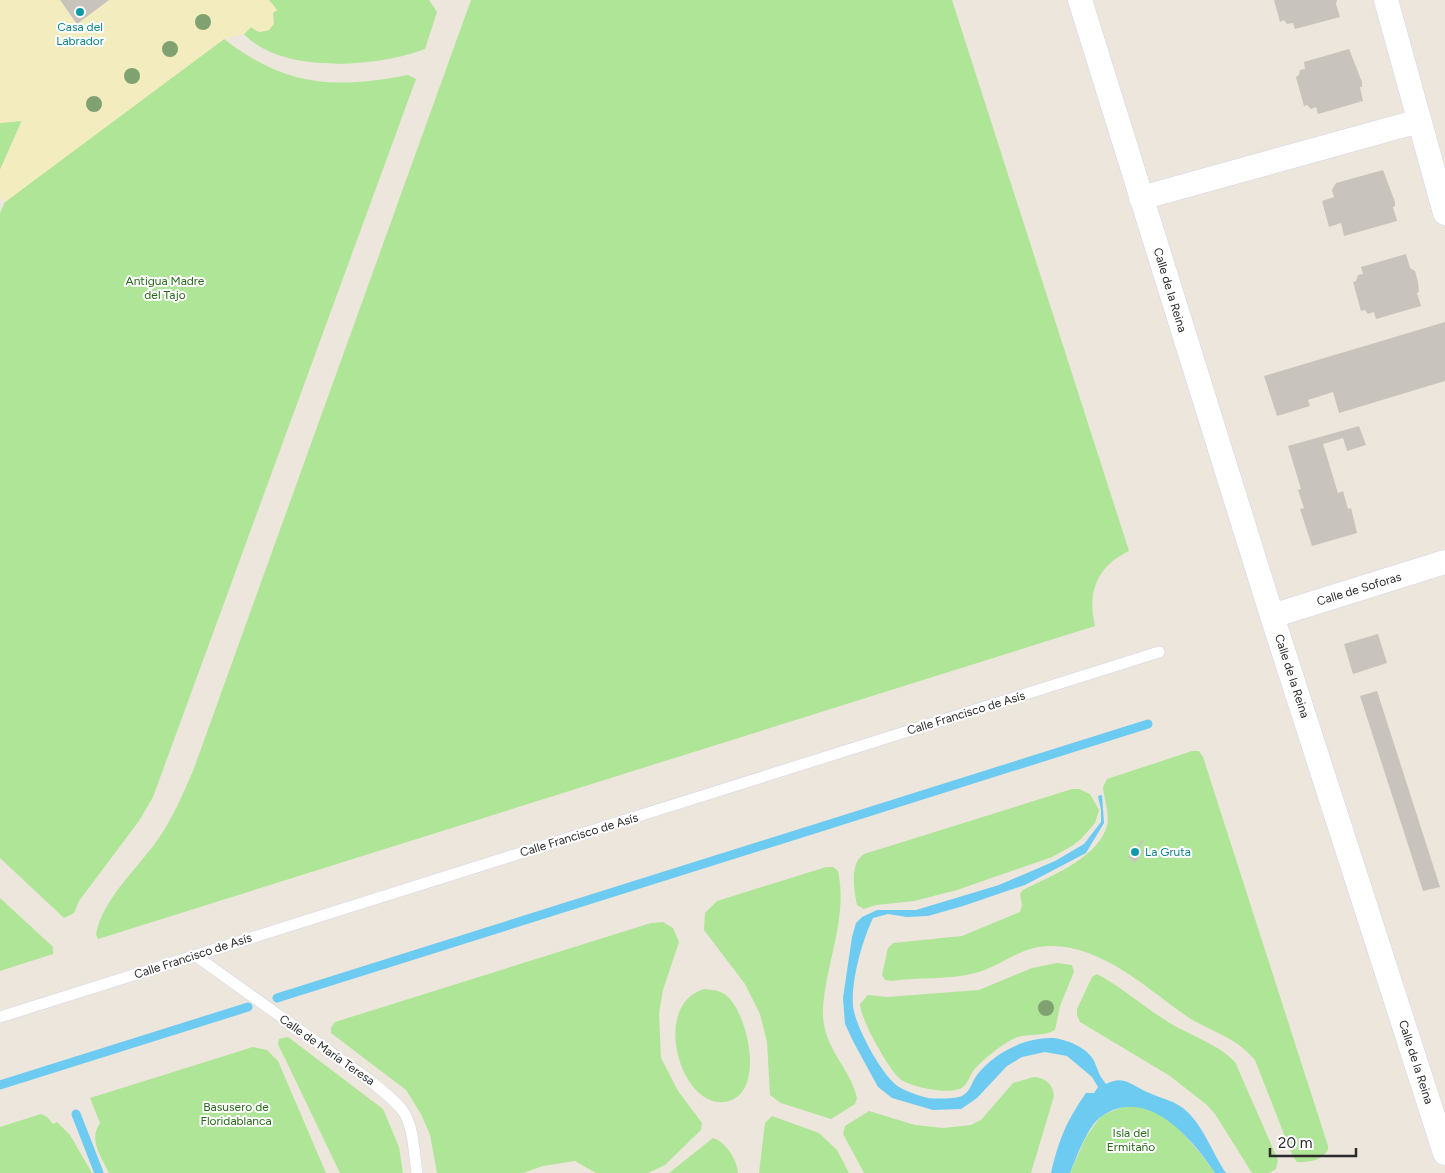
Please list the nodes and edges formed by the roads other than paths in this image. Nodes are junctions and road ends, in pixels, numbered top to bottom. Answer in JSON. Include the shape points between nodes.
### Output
{"nodes":[{"id":1,"x":1080,"y":0,"type":"edge"},
{"id":2,"x":1386,"y":0,"type":"edge"},
{"id":3,"x":1419,"y":121,"type":"junction"},
{"id":4,"x":1142,"y":198,"type":"junction"},
{"id":5,"x":1445,"y":214,"type":"edge"},
{"id":6,"x":1445,"y":562,"type":"edge"},
{"id":7,"x":1272,"y":616,"type":"junction"},
{"id":8,"x":1158,"y":652,"type":"dead end"},
{"id":9,"x":196,"y":956,"type":"junction"},
{"id":10,"x":0,"y":1017,"type":"edge"},
{"id":11,"x":1445,"y":1153,"type":"edge"},
{"id":12,"x":417,"y":1173,"type":"edge"}],
"edges":[{"from":1,"to":4,"type":"street","name":"Calle de la Reina"},
{"from":2,"to":3,"type":"street"},
{"from":3,"to":4,"type":"street"},
{"from":3,"to":5,"type":"street"},
{"from":4,"to":7,"type":"street","name":"Calle de la Reina"},
{"from":6,"to":7,"type":"street","name":"Calle de Soforas"},
{"from":7,"to":11,"type":"street","name":"Calle de la Reina"},
{"from":8,"to":9,"type":"lane","name":"Calle Francisco de Asís"},
{"from":9,"to":10,"type":"lane","name":"Calle Francisco de Asís"},
{"from":9,"to":12,"type":"lane","name":"Calle de María Teresa","via":[[394,1101],[409,1125]]}]}
